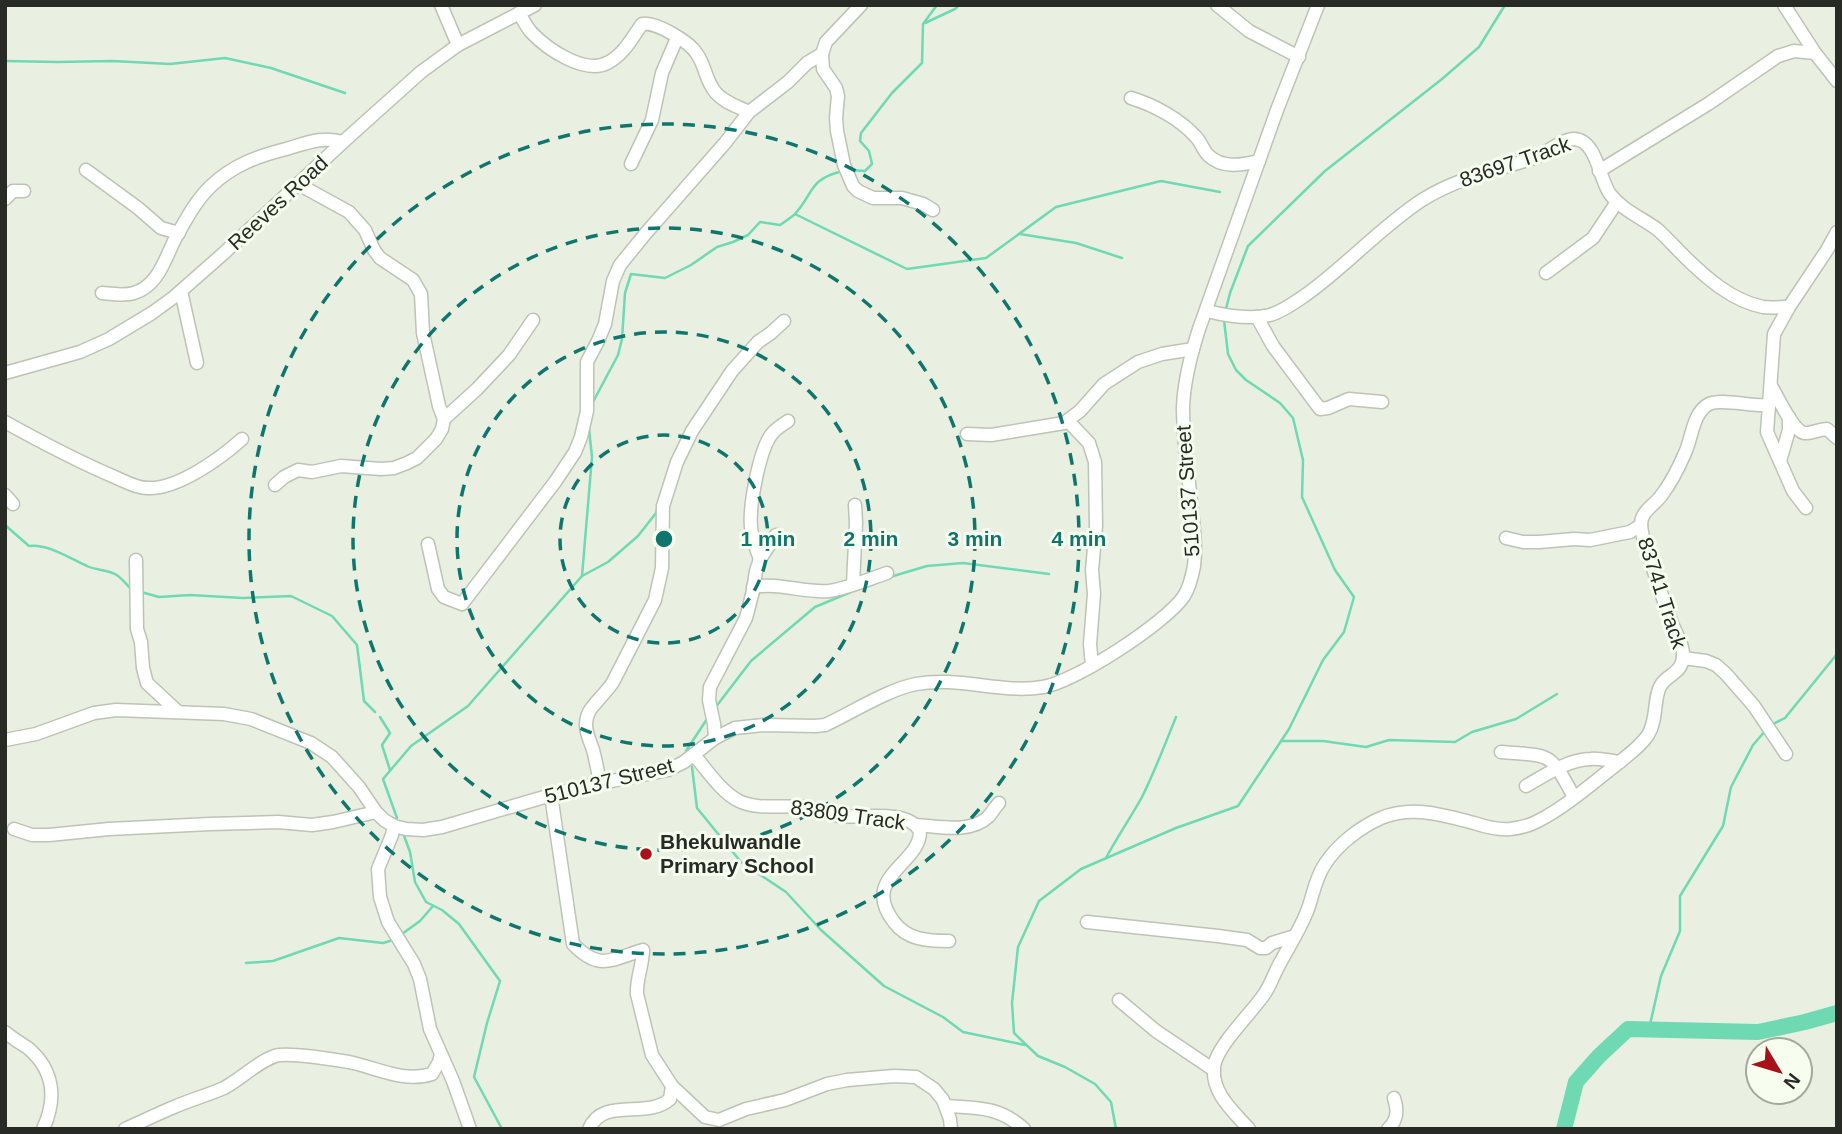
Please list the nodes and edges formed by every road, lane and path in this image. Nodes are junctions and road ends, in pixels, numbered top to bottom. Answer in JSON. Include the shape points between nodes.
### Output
{"nodes":[{"id":1,"x":441,"y":5,"type":"edge"},
{"id":2,"x":535,"y":5,"type":"edge"},
{"id":3,"x":861,"y":5,"type":"edge"},
{"id":4,"x":1217,"y":5,"type":"edge"},
{"id":5,"x":1318,"y":5,"type":"edge"},
{"id":6,"x":1784,"y":5,"type":"edge"},
{"id":7,"x":519,"y":13,"type":"junction"},
{"id":8,"x":677,"y":37,"type":"junction"},
{"id":9,"x":458,"y":45,"type":"junction"},
{"id":10,"x":1815,"y":53,"type":"junction"},
{"id":11,"x":822,"y":54,"type":"junction"},
{"id":12,"x":1299,"y":57,"type":"junction"},
{"id":13,"x":1837,"y":81,"type":"edge"},
{"id":14,"x":1131,"y":98,"type":"dead end"},
{"id":15,"x":749,"y":112,"type":"junction"},
{"id":16,"x":343,"y":142,"type":"junction"},
{"id":17,"x":1259,"y":161,"type":"junction"},
{"id":18,"x":631,"y":164,"type":"dead end"},
{"id":19,"x":86,"y":170,"type":"dead end"},
{"id":20,"x":1600,"y":171,"type":"junction"},
{"id":21,"x":298,"y":184,"type":"junction"},
{"id":22,"x":24,"y":191,"type":"dead end"},
{"id":23,"x":5,"y":199,"type":"edge"},
{"id":24,"x":1617,"y":202,"type":"junction"},
{"id":25,"x":933,"y":210,"type":"dead end"},
{"id":26,"x":1837,"y":232,"type":"edge"},
{"id":27,"x":179,"y":233,"type":"junction"},
{"id":28,"x":1831,"y":254,"type":"edge"},
{"id":29,"x":1546,"y":273,"type":"dead end"},
{"id":30,"x":181,"y":291,"type":"junction"},
{"id":31,"x":102,"y":293,"type":"dead end"},
{"id":32,"x":1789,"y":307,"type":"junction"},
{"id":33,"x":1207,"y":311,"type":"junction"},
{"id":34,"x":1257,"y":317,"type":"junction"},
{"id":35,"x":533,"y":320,"type":"dead end"},
{"id":36,"x":784,"y":321,"type":"dead end"},
{"id":37,"x":1193,"y":349,"type":"junction"},
{"id":38,"x":197,"y":363,"type":"dead end"},
{"id":39,"x":5,"y":373,"type":"edge"},
{"id":40,"x":1771,"y":386,"type":"junction"},
{"id":41,"x":1382,"y":402,"type":"dead end"},
{"id":42,"x":1769,"y":404,"type":"junction"},
{"id":43,"x":442,"y":415,"type":"junction"},
{"id":44,"x":1788,"y":417,"type":"junction"},
{"id":45,"x":788,"y":421,"type":"dead end"},
{"id":46,"x":1068,"y":421,"type":"junction"},
{"id":47,"x":5,"y":422,"type":"edge"},
{"id":48,"x":967,"y":434,"type":"dead end"},
{"id":49,"x":1837,"y":438,"type":"edge"},
{"id":50,"x":242,"y":439,"type":"dead end"},
{"id":51,"x":1780,"y":462,"type":"junction"},
{"id":52,"x":275,"y":485,"type":"dead end"},
{"id":53,"x":855,"y":505,"type":"dead end"},
{"id":54,"x":1806,"y":508,"type":"dead end"},
{"id":55,"x":1641,"y":525,"type":"junction"},
{"id":56,"x":776,"y":535,"type":"dead end"},
{"id":57,"x":1506,"y":538,"type":"dead end"},
{"id":58,"x":428,"y":544,"type":"dead end"},
{"id":59,"x":760,"y":559,"type":"junction"},
{"id":60,"x":136,"y":560,"type":"dead end"},
{"id":61,"x":887,"y":573,"type":"dead end"},
{"id":62,"x":853,"y":584,"type":"junction"},
{"id":63,"x":753,"y":587,"type":"junction"},
{"id":64,"x":1683,"y":658,"type":"junction"},
{"id":65,"x":1093,"y":666,"type":"junction"},
{"id":66,"x":177,"y":711,"type":"junction"},
{"id":67,"x":715,"y":738,"type":"junction"},
{"id":68,"x":5,"y":740,"type":"edge"},
{"id":69,"x":1501,"y":752,"type":"dead end"},
{"id":70,"x":1786,"y":754,"type":"dead end"},
{"id":71,"x":694,"y":755,"type":"junction"},
{"id":72,"x":1620,"y":762,"type":"junction"},
{"id":73,"x":1559,"y":769,"type":"junction"},
{"id":74,"x":600,"y":783,"type":"junction"},
{"id":75,"x":1526,"y":786,"type":"dead end"},
{"id":76,"x":551,"y":795,"type":"junction"},
{"id":77,"x":1574,"y":797,"type":"junction"},
{"id":78,"x":999,"y":803,"type":"dead end"},
{"id":79,"x":376,"y":812,"type":"junction"},
{"id":80,"x":916,"y":825,"type":"junction"},
{"id":81,"x":394,"y":826,"type":"junction"},
{"id":82,"x":14,"y":829,"type":"dead end"},
{"id":83,"x":1087,"y":922,"type":"dead end"},
{"id":84,"x":1295,"y":936,"type":"junction"},
{"id":85,"x":949,"y":941,"type":"dead end"},
{"id":86,"x":1119,"y":1000,"type":"dead end"},
{"id":87,"x":5,"y":1032,"type":"edge"},
{"id":88,"x":441,"y":1055,"type":"junction"},
{"id":89,"x":1214,"y":1070,"type":"junction"},
{"id":90,"x":432,"y":1074,"type":"junction"},
{"id":91,"x":453,"y":1081,"type":"junction"},
{"id":92,"x":672,"y":1086,"type":"junction"},
{"id":93,"x":1394,"y":1098,"type":"dead end"},
{"id":94,"x":946,"y":1106,"type":"junction"},
{"id":95,"x":43,"y":1129,"type":"edge"},
{"id":96,"x":125,"y":1129,"type":"edge"},
{"id":97,"x":470,"y":1129,"type":"edge"},
{"id":98,"x":589,"y":1129,"type":"edge"},
{"id":99,"x":951,"y":1129,"type":"edge"},
{"id":100,"x":1024,"y":1129,"type":"edge"},
{"id":101,"x":1248,"y":1129,"type":"edge"},
{"id":102,"x":1388,"y":1129,"type":"edge"}],
"edges":[{"from":1,"to":9,"type":"street"},
{"from":2,"to":7,"type":"street","name":"Reeves Road"},
{"from":3,"to":11,"type":"street","via":[[826,42]]},
{"from":4,"to":12,"type":"street","via":[[1249,31]]},
{"from":5,"to":12,"type":"street","name":"510137 Street"},
{"from":6,"to":10,"type":"street"},
{"from":7,"to":8,"type":"street","via":[[547,46],[592,67],[615,59],[644,23]]},
{"from":7,"to":9,"type":"street","name":"Reeves Road"},
{"from":8,"to":15,"type":"street","via":[[696,52],[718,95]]},
{"from":8,"to":18,"type":"street","via":[[662,73],[652,120]]},
{"from":9,"to":16,"type":"street","name":"Reeves Road"},
{"from":10,"to":13,"type":"street"},
{"from":10,"to":20,"type":"street","via":[[1794,51],[1778,56]]},
{"from":11,"to":15,"type":"street"},
{"from":11,"to":25,"type":"street","via":[[823,69],[838,96],[837,131],[853,186],[873,198],[901,198]]},
{"from":12,"to":17,"type":"street","name":"510137 Street"},
{"from":14,"to":17,"type":"street","via":[[1177,121],[1217,162],[1241,165]]},
{"from":15,"to":58,"type":"street","via":[[620,265],[605,324],[587,362],[587,411],[575,452],[462,604],[444,597],[438,589]]},
{"from":16,"to":21,"type":"street","name":"Reeves Road"},
{"from":16,"to":27,"type":"street","via":[[323,139],[239,165],[205,192]]},
{"from":17,"to":33,"type":"street","name":"510137 Street"},
{"from":19,"to":27,"type":"street","via":[[161,228]]},
{"from":20,"to":24,"type":"street","name":"83697 Track"},
{"from":20,"to":34,"type":"street","name":"83697 Track","via":[[1588,146],[1572,139],[1540,155],[1454,182],[1409,210],[1298,300],[1276,313]]},
{"from":21,"to":30,"type":"street","name":"Reeves Road"},
{"from":21,"to":43,"type":"street","via":[[349,212],[380,258],[417,284]]},
{"from":22,"to":23,"type":"street","via":[[13,191]]},
{"from":24,"to":29,"type":"street","via":[[1593,238]]},
{"from":24,"to":32,"type":"street","name":"83697 Track","via":[[1665,237],[1722,289],[1756,305]]},
{"from":26,"to":28,"type":"street"},
{"from":27,"to":31,"type":"street","via":[[149,285],[135,293]]},
{"from":28,"to":32,"type":"street"},
{"from":30,"to":38,"type":"street"},
{"from":30,"to":39,"type":"street","name":"Reeves Road","via":[[138,322],[80,352]]},
{"from":32,"to":40,"type":"street","via":[[1773,337]]},
{"from":33,"to":34,"type":"street","name":"83697 Track"},
{"from":33,"to":37,"type":"street","name":"510137 Street"},
{"from":34,"to":41,"type":"street","via":[[1320,409],[1349,399]]},
{"from":35,"to":43,"type":"street","via":[[477,389]]},
{"from":36,"to":74,"type":"street","via":[[732,370],[677,462],[663,506],[662,568],[655,600],[613,682],[587,718]]},
{"from":37,"to":46,"type":"street","via":[[1138,362],[1104,384]]},
{"from":37,"to":65,"type":"street","name":"510137 Street","via":[[1183,405],[1195,542],[1190,584],[1163,618]]},
{"from":40,"to":42,"type":"street"},
{"from":40,"to":44,"type":"street"},
{"from":42,"to":51,"type":"street","via":[[1766,430]]},
{"from":42,"to":55,"type":"street","name":"83741 Track","via":[[1716,402],[1703,409],[1686,452],[1662,495],[1644,513]]},
{"from":43,"to":52,"type":"street","via":[[436,439],[407,463],[381,469],[298,470]]},
{"from":44,"to":49,"type":"street","via":[[1804,432],[1827,429]]},
{"from":44,"to":51,"type":"street"},
{"from":45,"to":59,"type":"street","via":[[769,438],[758,468],[751,521]]},
{"from":46,"to":48,"type":"street","via":[[1015,432]]},
{"from":46,"to":65,"type":"street","via":[[1089,443],[1095,461]]},
{"from":47,"to":50,"type":"street","via":[[93,467],[150,489],[185,477]]},
{"from":51,"to":54,"type":"street"},
{"from":53,"to":62,"type":"street"},
{"from":55,"to":57,"type":"street","via":[[1590,540],[1524,542]]},
{"from":55,"to":64,"type":"street","name":"83741 Track"},
{"from":56,"to":59,"type":"street"},
{"from":59,"to":63,"type":"street"},
{"from":60,"to":66,"type":"street","via":[[137,629],[147,683]]},
{"from":61,"to":62,"type":"street"},
{"from":62,"to":63,"type":"street","via":[[831,591]]},
{"from":63,"to":67,"type":"street","via":[[741,630],[710,687]]},
{"from":64,"to":70,"type":"street","via":[[1716,665],[1726,674]]},
{"from":64,"to":72,"type":"street","name":"83741 Track","via":[[1681,667],[1659,689],[1647,737]]},
{"from":65,"to":67,"type":"street","name":"510137 Street","via":[[1043,688],[919,683],[819,726],[743,726]]},
{"from":66,"to":68,"type":"street","via":[[94,712],[36,734]]},
{"from":66,"to":79,"type":"street","via":[[251,719],[311,743],[342,766]]},
{"from":67,"to":71,"type":"street","name":"510137 Street"},
{"from":69,"to":73,"type":"street","via":[[1543,756]]},
{"from":71,"to":74,"type":"street","name":"510137 Street","via":[[668,770]]},
{"from":71,"to":80,"type":"street","name":"83809 Track","via":[[743,803],[815,808],[842,816],[884,816]]},
{"from":72,"to":73,"type":"street","via":[[1591,759]]},
{"from":72,"to":77,"type":"street","name":"83741 Track"},
{"from":73,"to":75,"type":"street"},
{"from":73,"to":77,"type":"street"},
{"from":74,"to":76,"type":"street","name":"510137 Street"},
{"from":76,"to":81,"type":"street","name":"510137 Street","via":[[442,827],[406,830]]},
{"from":76,"to":92,"type":"street","via":[[573,944],[601,961],[643,950],[637,995],[652,1055]]},
{"from":77,"to":84,"type":"street","name":"83741 Track","via":[[1536,822],[1508,829],[1433,813],[1396,813],[1373,822],[1332,855]]},
{"from":78,"to":80,"type":"street","via":[[988,817],[973,825]]},
{"from":79,"to":81,"type":"street"},
{"from":79,"to":82,"type":"street","via":[[312,825],[210,824],[49,835]]},
{"from":80,"to":85,"type":"street","name":"83809 Track","via":[[919,841],[891,875],[884,903],[889,917],[910,936]]},
{"from":81,"to":88,"type":"street","via":[[378,869],[380,897],[388,922],[420,979],[430,1029]]},
{"from":83,"to":84,"type":"street","via":[[1247,940],[1261,948]]},
{"from":84,"to":89,"type":"street","name":"83741 Track","via":[[1267,990],[1226,1044]]},
{"from":86,"to":89,"type":"street"},
{"from":87,"to":95,"type":"street","via":[[45,1068],[52,1087]]},
{"from":88,"to":90,"type":"street"},
{"from":88,"to":91,"type":"street"},
{"from":89,"to":101,"type":"street","via":[[1219,1094]]},
{"from":90,"to":91,"type":"street"},
{"from":90,"to":96,"type":"street","via":[[398,1076],[348,1062],[278,1055],[221,1089]]},
{"from":91,"to":97,"type":"street"},
{"from":92,"to":94,"type":"street","via":[[711,1120],[827,1084],[894,1076],[925,1082]]},
{"from":92,"to":98,"type":"street","via":[[670,1099],[662,1105],[606,1113],[594,1119]]},
{"from":93,"to":102,"type":"street","via":[[1396,1118]]},
{"from":94,"to":99,"type":"street"},
{"from":94,"to":100,"type":"street","via":[[993,1110]]}]}
